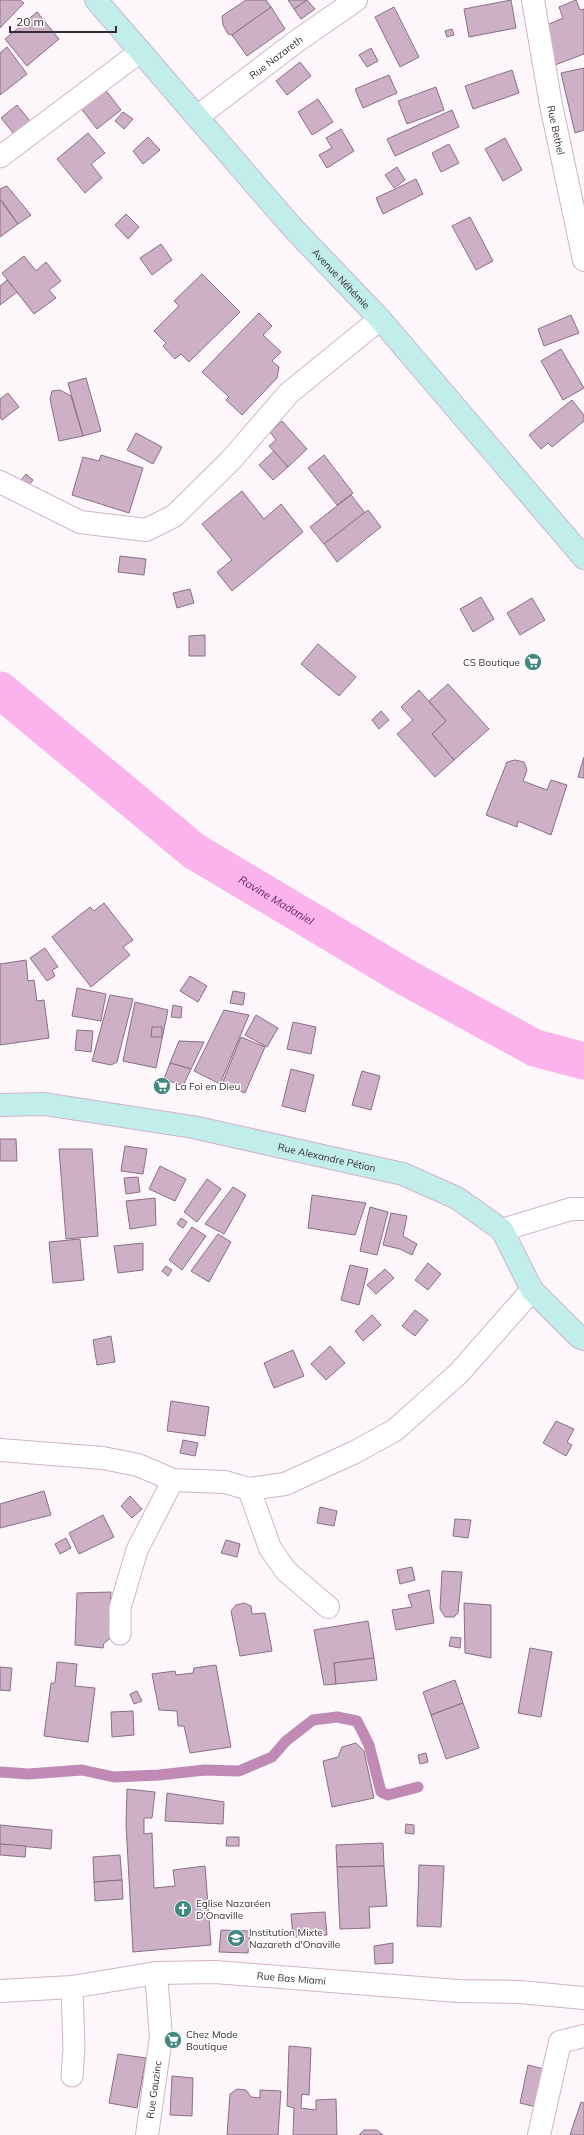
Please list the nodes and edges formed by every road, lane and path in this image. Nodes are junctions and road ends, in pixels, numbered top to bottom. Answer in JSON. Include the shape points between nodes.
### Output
{"nodes":[{"id":1,"x":96,"y":0,"type":"edge"},
{"id":2,"x":356,"y":0,"type":"edge"},
{"id":3,"x":532,"y":0,"type":"edge"},
{"id":4,"x":141,"y":51,"type":"junction"},
{"id":5,"x":197,"y":117,"type":"junction"},
{"id":6,"x":0,"y":157,"type":"edge"},
{"id":7,"x":584,"y":260,"type":"edge"},
{"id":8,"x":380,"y":319,"type":"junction"},
{"id":9,"x":0,"y":482,"type":"edge"},
{"id":10,"x":584,"y":558,"type":"edge"},
{"id":11,"x":0,"y":1105,"type":"edge"},
{"id":12,"x":584,"y":1209,"type":"edge"},
{"id":13,"x":502,"y":1230,"type":"junction"},
{"id":14,"x":532,"y":1290,"type":"junction"},
{"id":15,"x":584,"y":1339,"type":"edge"},
{"id":16,"x":0,"y":1450,"type":"edge"},
{"id":17,"x":173,"y":1480,"type":"junction"},
{"id":18,"x":249,"y":1489,"type":"junction"},
{"id":19,"x":328,"y":1607,"type":"dead end"},
{"id":20,"x":120,"y":1634,"type":"dead end"},
{"id":21,"x":156,"y":1973,"type":"junction"},
{"id":22,"x":72,"y":1987,"type":"junction"},
{"id":23,"x":0,"y":1991,"type":"edge"},
{"id":24,"x":584,"y":1998,"type":"edge"},
{"id":25,"x":584,"y":2036,"type":"edge"},
{"id":26,"x":72,"y":2076,"type":"dead end"},
{"id":27,"x":147,"y":2135,"type":"edge"},
{"id":28,"x":539,"y":2135,"type":"edge"}],
"edges":[{"from":1,"to":4,"type":"street","name":"Avenue Néhémie"},
{"from":2,"to":5,"type":"street","name":"Rue Nazareth","via":[[296,41]]},
{"from":3,"to":7,"type":"street","name":"Rue Bethel"},
{"from":4,"to":5,"type":"street","name":"Avenue Néhémie"},
{"from":4,"to":6,"type":"lane"},
{"from":5,"to":8,"type":"street","name":"Avenue Néhémie","via":[[292,227]]},
{"from":8,"to":9,"type":"street","via":[[289,393],[231,460],[174,516],[146,530],[80,522]]},
{"from":8,"to":10,"type":"street","name":"Avenue Néhémie"},
{"from":11,"to":13,"type":"street","name":"Rue Alexandre Pétion","via":[[44,1104],[193,1128],[403,1174],[457,1198]]},
{"from":12,"to":13,"type":"street","via":[[571,1209]]},
{"from":13,"to":14,"type":"street","name":"Rue Alexandre Pétion"},
{"from":14,"to":15,"type":"street","name":"Rue Alexandre Pétion"},
{"from":14,"to":18,"type":"street","via":[[459,1373],[395,1430],[349,1456],[285,1484]]},
{"from":16,"to":17,"type":"street","via":[[103,1458],[138,1465]]},
{"from":17,"to":18,"type":"street","via":[[225,1482]]},
{"from":17,"to":20,"type":"lane","via":[[137,1550],[120,1608]]},
{"from":18,"to":19,"type":"street","via":[[270,1548],[286,1571]]},
{"from":21,"to":22,"type":"street","name":"Rue Bas Miami"},
{"from":21,"to":24,"type":"street","name":"Rue Bas Miami","via":[[215,1972]]},
{"from":21,"to":27,"type":"street","name":"Rue Gauzinc","via":[[161,2037]]},
{"from":22,"to":23,"type":"street","name":"Rue Bas Miami"},
{"from":22,"to":26,"type":"lane"},
{"from":25,"to":28,"type":"street","via":[[560,2042]]}]}
